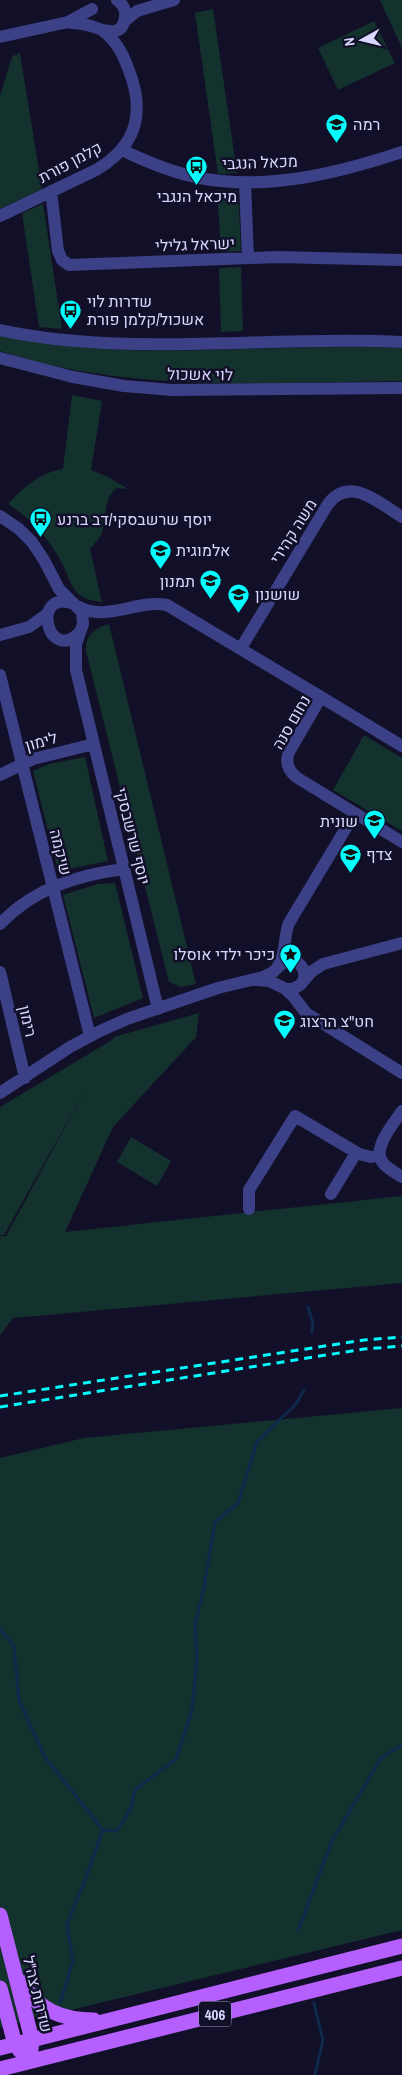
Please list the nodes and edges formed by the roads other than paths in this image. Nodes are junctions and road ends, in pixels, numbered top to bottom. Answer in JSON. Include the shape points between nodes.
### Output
{"nodes":[{"id":1,"x":174,"y":0,"type":"edge"},
{"id":2,"x":118,"y":1,"type":"edge"},
{"id":3,"x":96,"y":3,"type":"edge"},
{"id":4,"x":158,"y":3,"type":"junction"},
{"id":5,"x":68,"y":22,"type":"junction"},
{"id":6,"x":124,"y":22,"type":"junction"},
{"id":7,"x":100,"y":30,"type":"junction"},
{"id":8,"x":0,"y":37,"type":"edge"},
{"id":9,"x":125,"y":60,"type":"junction"},
{"id":10,"x":122,"y":150,"type":"junction"},
{"id":11,"x":402,"y":152,"type":"edge"},
{"id":12,"x":245,"y":182,"type":"junction"},
{"id":13,"x":50,"y":191,"type":"junction"},
{"id":14,"x":0,"y":216,"type":"edge"},
{"id":15,"x":248,"y":258,"type":"junction"},
{"id":16,"x":402,"y":260,"type":"edge"},
{"id":17,"x":0,"y":330,"type":"edge"},
{"id":18,"x":402,"y":342,"type":"edge"},
{"id":19,"x":0,"y":358,"type":"edge"},
{"id":20,"x":402,"y":388,"type":"edge"},
{"id":21,"x":0,"y":516,"type":"edge"},
{"id":22,"x":402,"y":517,"type":"edge"},
{"id":23,"x":52,"y":576,"type":"junction"},
{"id":24,"x":75,"y":605,"type":"junction"},
{"id":25,"x":103,"y":612,"type":"junction"},
{"id":26,"x":48,"y":613,"type":"junction"},
{"id":27,"x":24,"y":629,"type":"junction"},
{"id":28,"x":81,"y":630,"type":"junction"},
{"id":29,"x":0,"y":635,"type":"edge"},
{"id":30,"x":54,"y":636,"type":"junction"},
{"id":31,"x":241,"y":648,"type":"junction"},
{"id":32,"x":76,"y":670,"type":"junction"},
{"id":33,"x":0,"y":675,"type":"edge"},
{"id":34,"x":321,"y":697,"type":"junction"},
{"id":35,"x":401,"y":742,"type":"edge"},
{"id":36,"x":94,"y":744,"type":"junction"},
{"id":37,"x":22,"y":763,"type":"junction"},
{"id":38,"x":0,"y":775,"type":"edge"},
{"id":39,"x":355,"y":813,"type":"junction"},
{"id":40,"x":402,"y":842,"type":"edge"},
{"id":41,"x":124,"y":869,"type":"junction"},
{"id":42,"x":53,"y":887,"type":"junction"},
{"id":43,"x":0,"y":924,"type":"edge"},
{"id":44,"x":285,"y":943,"type":"junction"},
{"id":45,"x":402,"y":944,"type":"edge"},
{"id":46,"x":333,"y":960,"type":"junction"},
{"id":47,"x":297,"y":962,"type":"junction"},
{"id":48,"x":277,"y":967,"type":"junction"},
{"id":49,"x":0,"y":972,"type":"edge"},
{"id":50,"x":253,"y":980,"type":"junction"},
{"id":51,"x":303,"y":982,"type":"junction"},
{"id":52,"x":282,"y":987,"type":"junction"},
{"id":53,"x":300,"y":1006,"type":"junction"},
{"id":54,"x":158,"y":1009,"type":"junction"},
{"id":55,"x":90,"y":1036,"type":"junction"},
{"id":56,"x":402,"y":1073,"type":"edge"},
{"id":57,"x":25,"y":1078,"type":"junction"},
{"id":58,"x":0,"y":1093,"type":"edge"},
{"id":59,"x":402,"y":1111,"type":"edge"},
{"id":60,"x":356,"y":1153,"type":"junction"},
{"id":61,"x":379,"y":1155,"type":"junction"},
{"id":62,"x":402,"y":1177,"type":"edge"},
{"id":63,"x":331,"y":1194,"type":"dead end"},
{"id":64,"x":249,"y":1210,"type":"dead end"},
{"id":65,"x":0,"y":1915,"type":"edge"},
{"id":66,"x":402,"y":1946,"type":"edge"},
{"id":67,"x":14,"y":1968,"type":"junction"},
{"id":68,"x":402,"y":1968,"type":"edge"},
{"id":69,"x":0,"y":1988,"type":"edge"},
{"id":70,"x":110,"y":2020,"type":"junction"},
{"id":71,"x":32,"y":2040,"type":"junction"},
{"id":72,"x":7,"y":2046,"type":"edge"},
{"id":73,"x":29,"y":2061,"type":"junction"},
{"id":74,"x":0,"y":2069,"type":"edge"}],
"edges":[{"from":1,"to":4,"type":"street"},
{"from":2,"to":4,"type":"street"},
{"from":2,"to":6,"type":"street","name":"קלמן פורת","via":[[125,10]]},
{"from":3,"to":5,"type":"street"},
{"from":3,"to":7,"type":"street","via":[[92,20]]},
{"from":4,"to":6,"type":"street","via":[[134,12]]},
{"from":5,"to":7,"type":"street"},
{"from":5,"to":8,"type":"street"},
{"from":6,"to":7,"type":"street","via":[[116,30]]},
{"from":6,"to":9,"type":"street","name":"קלמן פורת","via":[[122,42]]},
{"from":7,"to":9,"type":"street","name":"קלמן פורת","via":[[114,41]]},
{"from":9,"to":10,"type":"street","name":"קלמן פורת","via":[[134,86],[137,111],[132,134]]},
{"from":10,"to":12,"type":"street","name":"מכאל הנגבי","via":[[160,168],[201,179]]},
{"from":10,"to":13,"type":"street","name":"קלמן פורת","via":[[96,170]]},
{"from":11,"to":12,"type":"street","name":"מכאל הנגבי","via":[[336,171],[291,179]]},
{"from":12,"to":15,"type":"street"},
{"from":13,"to":14,"type":"street","name":"קלמן פורת"},
{"from":13,"to":15,"type":"street","name":"ישראל גלילי","via":[[58,251],[67,264]]},
{"from":15,"to":16,"type":"street","name":"ישראל גלילי"},
{"from":17,"to":18,"type":"street","name":"לוי אשכול","via":[[60,340],[123,344],[324,340]]},
{"from":19,"to":20,"type":"street","name":"לוי אשכול","via":[[86,380],[172,390]]},
{"from":21,"to":23,"type":"street","via":[[32,542]]},
{"from":22,"to":31,"type":"street","name":"משה קהירי","via":[[359,492],[347,491],[336,496],[328,504]]},
{"from":23,"to":24,"type":"street","via":[[59,589]]},
{"from":23,"to":26,"type":"street","via":[[53,598]]},
{"from":24,"to":25,"type":"street","via":[[90,612]]},
{"from":24,"to":26,"type":"street","via":[[59,603]]},
{"from":24,"to":28,"type":"street","via":[[83,615]]},
{"from":25,"to":28,"type":"street","via":[[90,619]]},
{"from":25,"to":31,"type":"street","via":[[167,604]]},
{"from":26,"to":27,"type":"street"},
{"from":26,"to":30,"type":"street","via":[[46,623]]},
{"from":27,"to":29,"type":"street"},
{"from":27,"to":30,"type":"street"},
{"from":28,"to":30,"type":"street","via":[[70,639]]},
{"from":28,"to":32,"type":"street","name":"יוסף שרשבסקי","via":[[76,644]]},
{"from":30,"to":32,"type":"street","name":"יוסף שרשבסקי","via":[[66,649]]},
{"from":31,"to":34,"type":"street"},
{"from":32,"to":36,"type":"street","name":"יוסף שרשבסקי"},
{"from":33,"to":37,"type":"street","name":"שיקמה"},
{"from":34,"to":35,"type":"street","name":"נחום סנה"},
{"from":34,"to":39,"type":"street","name":"נחום סנה","via":[[289,752],[288,766],[296,777]]},
{"from":36,"to":37,"type":"street","name":"לימון"},
{"from":36,"to":41,"type":"street","name":"יוסף שרשבסקי"},
{"from":37,"to":38,"type":"street","name":"לימון"},
{"from":37,"to":42,"type":"street","name":"שיקמה"},
{"from":39,"to":40,"type":"street","name":"נחום סנה"},
{"from":39,"to":44,"type":"street","via":[[289,923]]},
{"from":41,"to":42,"type":"street","via":[[85,875]]},
{"from":41,"to":54,"type":"street","name":"יוסף שרשבסקי"},
{"from":42,"to":43,"type":"street","via":[[25,902]]},
{"from":42,"to":55,"type":"street","name":"שיקמה"},
{"from":44,"to":47,"type":"street"},
{"from":44,"to":48,"type":"street"},
{"from":45,"to":46,"type":"street"},
{"from":46,"to":47,"type":"street"},
{"from":46,"to":51,"type":"street","via":[[316,967]]},
{"from":47,"to":48,"type":"street","via":[[286,960]]},
{"from":47,"to":51,"type":"street","via":[[304,970]]},
{"from":48,"to":50,"type":"street","via":[[268,975]]},
{"from":48,"to":52,"type":"street","via":[[275,976]]},
{"from":49,"to":57,"type":"street","name":"רימון"},
{"from":50,"to":52,"type":"street"},
{"from":50,"to":54,"type":"street","via":[[218,988]]},
{"from":51,"to":52,"type":"street","via":[[294,989]]},
{"from":51,"to":53,"type":"street","via":[[298,993]]},
{"from":52,"to":53,"type":"street"},
{"from":53,"to":56,"type":"street"},
{"from":54,"to":55,"type":"street"},
{"from":55,"to":57,"type":"street"},
{"from":57,"to":58,"type":"street"},
{"from":59,"to":61,"type":"street"},
{"from":60,"to":61,"type":"street","via":[[365,1157]]},
{"from":60,"to":63,"type":"street"},
{"from":60,"to":64,"type":"street","via":[[295,1116],[249,1190]]},
{"from":61,"to":62,"type":"street","via":[[386,1166]]},
{"from":65,"to":67,"type":"main road","name":"שדרות צה\"ל"},
{"from":66,"to":70,"type":"main road","number":"406"},
{"from":67,"to":70,"type":"main road","via":[[28,1993],[52,2012],[81,2020]]},
{"from":67,"to":71,"type":"main road","name":"שדרות צה\"ל"},
{"from":68,"to":73,"type":"main road","number":"406"},
{"from":69,"to":72,"type":"main road"},
{"from":70,"to":71,"type":"main road","number":"406"},
{"from":71,"to":72,"type":"main road","number":"406"},
{"from":71,"to":73,"type":"main road","name":"שדרות צה\"ל"},
{"from":72,"to":73,"type":"main road"},
{"from":73,"to":74,"type":"main road","number":"406"}]}
